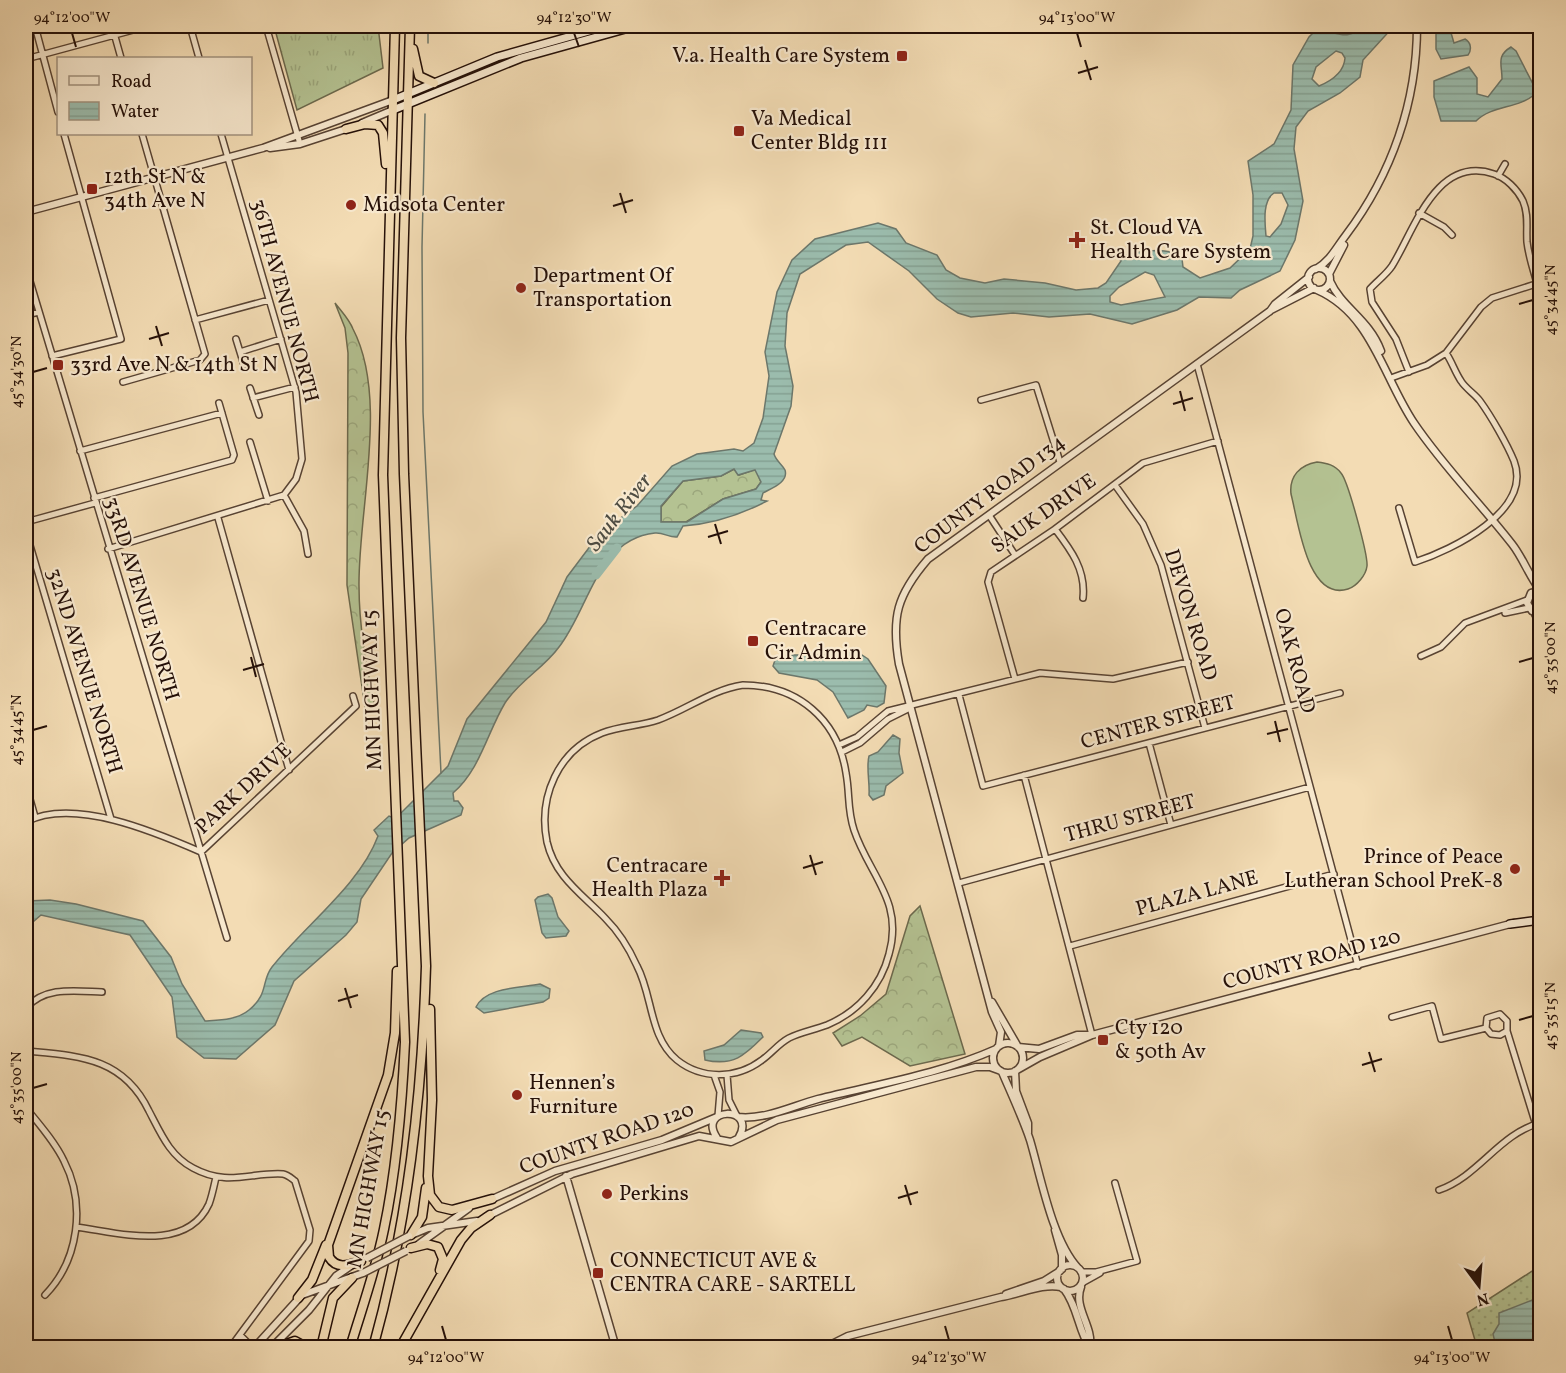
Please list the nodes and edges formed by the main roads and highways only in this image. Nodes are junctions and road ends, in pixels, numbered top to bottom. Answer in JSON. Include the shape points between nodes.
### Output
{"nodes":[{"id":1,"x":395,"y":26,"type":"edge"},
{"id":2,"x":608,"y":26,"type":"edge"},
{"id":3,"x":636,"y":26,"type":"edge"},
{"id":4,"x":410,"y":27,"type":"edge"},
{"id":5,"x":570,"y":40,"type":"junction"},
{"id":6,"x":434,"y":83,"type":"junction"},
{"id":7,"x":407,"y":94,"type":"junction"},
{"id":8,"x":393,"y":100,"type":"junction"},
{"id":9,"x":406,"y":105,"type":"junction"},
{"id":10,"x":393,"y":110,"type":"junction"},
{"id":11,"x":346,"y":129,"type":"road end"},
{"id":12,"x":389,"y":235,"type":"junction"},
{"id":13,"x":400,"y":890,"type":"junction"},
{"id":14,"x":1540,"y":918,"type":"edge"},
{"id":15,"x":1510,"y":924,"type":"road end"},
{"id":16,"x":426,"y":962,"type":"junction"},
{"id":17,"x":428,"y":1174,"type":"junction"},
{"id":18,"x":492,"y":1198,"type":"road end"},
{"id":19,"x":490,"y":1215,"type":"road end"},
{"id":20,"x":410,"y":1235,"type":"road end"},
{"id":21,"x":329,"y":1239,"type":"junction"},
{"id":22,"x":409,"y":1250,"type":"road end"},
{"id":23,"x":364,"y":1259,"type":"road end"},
{"id":24,"x":352,"y":1278,"type":"road end"},
{"id":25,"x":434,"y":1287,"type":"junction"},
{"id":26,"x":298,"y":1298,"type":"road end"},
{"id":27,"x":276,"y":1347,"type":"edge"},
{"id":28,"x":308,"y":1347,"type":"edge"},
{"id":29,"x":321,"y":1347,"type":"edge"},
{"id":30,"x":350,"y":1347,"type":"edge"},
{"id":31,"x":373,"y":1347,"type":"edge"},
{"id":32,"x":400,"y":1347,"type":"edge"}],
"edges":[{"from":1,"to":8,"type":"highway","name":"MN HIGHWAY 15"},
{"from":2,"to":5,"type":"main road"},
{"from":3,"to":5,"type":"main road"},
{"from":4,"to":6,"type":"highway","via":[[417,72]]},
{"from":4,"to":7,"type":"highway","name":"MN HIGHWAY 15"},
{"from":5,"to":6,"type":"main road","via":[[497,57]]},
{"from":5,"to":9,"type":"main road"},
{"from":6,"to":7,"type":"main road"},
{"from":7,"to":8,"type":"main road"},
{"from":7,"to":9,"type":"highway","name":"MN HIGHWAY 15"},
{"from":8,"to":10,"type":"highway","name":"MN HIGHWAY 15"},
{"from":9,"to":10,"type":"main road"},
{"from":9,"to":16,"type":"highway","name":"MN HIGHWAY 15","via":[[401,339],[404,474]]},
{"from":10,"to":12,"type":"highway","name":"MN HIGHWAY 15"},
{"from":11,"to":12,"type":"highway","via":[[370,123],[378,125],[383,133]]},
{"from":12,"to":13,"type":"highway","name":"MN HIGHWAY 15","via":[[383,475]]},
{"from":13,"to":21,"type":"highway","via":[[395,1033],[388,1075]]},
{"from":13,"to":30,"type":"highway","name":"MN HIGHWAY 15","via":[[405,1042],[402,1113],[384,1230]]},
{"from":14,"to":15,"type":"main road"},
{"from":16,"to":17,"type":"highway","via":[[432,1036]]},
{"from":16,"to":31,"type":"highway","name":"MN HIGHWAY 15","via":[[416,1138],[399,1241]]},
{"from":17,"to":18,"type":"highway","via":[[431,1199],[444,1210]]},
{"from":17,"to":20,"type":"highway","via":[[422,1217]]},
{"from":19,"to":25,"type":"highway","via":[[467,1233]]},
{"from":21,"to":23,"type":"highway","via":[[329,1257],[333,1262],[344,1266]]},
{"from":21,"to":26,"type":"highway","via":[[312,1280]]},
{"from":22,"to":25,"type":"highway","via":[[427,1244],[440,1250],[442,1264]]},
{"from":24,"to":29,"type":"highway","via":[[333,1298]]},
{"from":25,"to":32,"type":"highway"},
{"from":27,"to":28,"type":"highway","via":[[295,1341]]}]}
